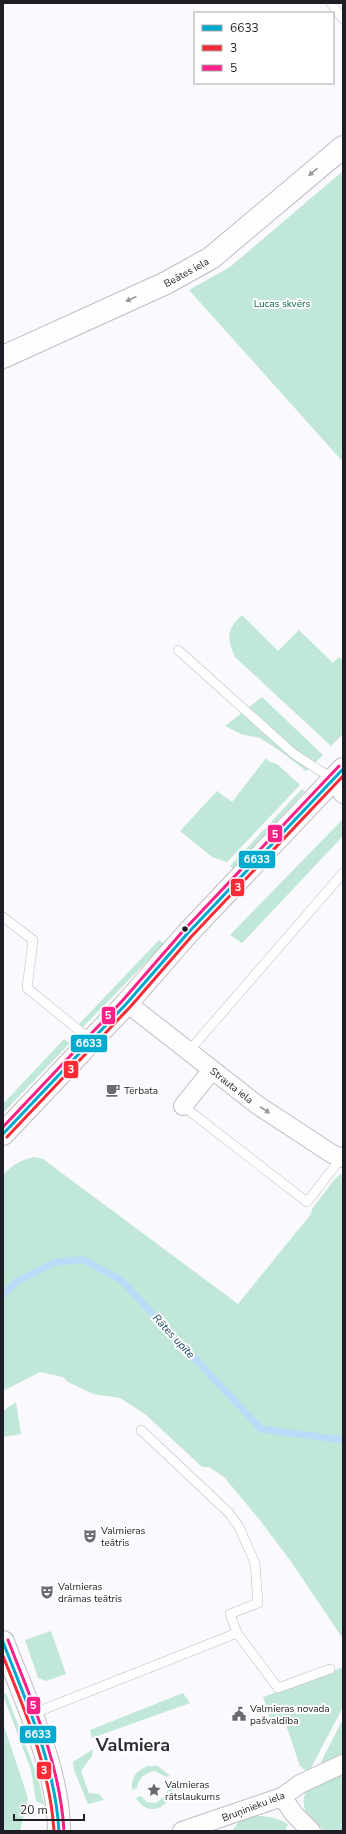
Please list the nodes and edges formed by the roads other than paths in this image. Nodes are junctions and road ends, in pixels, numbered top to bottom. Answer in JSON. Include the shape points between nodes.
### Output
{"nodes":[{"id":1,"x":331,"y":3,"type":"edge"},
{"id":2,"x":343,"y":19,"type":"edge"},
{"id":3,"x":343,"y":147,"type":"edge"},
{"id":4,"x":3,"y":357,"type":"edge"},
{"id":5,"x":178,"y":650,"type":"dead end"},
{"id":6,"x":340,"y":780,"type":"edge"},
{"id":7,"x":343,"y":874,"type":"edge"},
{"id":8,"x":3,"y":917,"type":"edge"},
{"id":9,"x":127,"y":1002,"type":"junction"},
{"id":10,"x":91,"y":1040,"type":"junction"},
{"id":11,"x":189,"y":1051,"type":"junction"},
{"id":12,"x":212,"y":1070,"type":"junction"},
{"id":13,"x":183,"y":1106,"type":"joint"},
{"id":14,"x":3,"y":1134,"type":"edge"},
{"id":15,"x":338,"y":1155,"type":"edge"},
{"id":16,"x":141,"y":1430,"type":"dead end"},
{"id":17,"x":236,"y":1633,"type":"junction"},
{"id":18,"x":3,"y":1642,"type":"edge"},
{"id":19,"x":330,"y":1669,"type":"dead end"},
{"id":20,"x":30,"y":1714,"type":"junction"},
{"id":21,"x":343,"y":1764,"type":"edge"},
{"id":22,"x":282,"y":1797,"type":"junction"},
{"id":23,"x":59,"y":1831,"type":"edge"},
{"id":24,"x":182,"y":1831,"type":"edge"},
{"id":25,"x":311,"y":1831,"type":"edge"}],
"edges":[{"from":1,"to":2,"type":"lane"},
{"from":3,"to":4,"type":"main road","name":"Beātes iela","one_way":true,"via":[[211,258],[166,283]]},
{"from":5,"to":6,"type":"lane","via":[[294,754]]},
{"from":6,"to":9,"type":"main road","via":[[187,934]]},
{"from":7,"to":11,"type":"lane"},
{"from":8,"to":10,"type":"lane","via":[[33,940],[27,988]]},
{"from":9,"to":10,"type":"main road"},
{"from":9,"to":11,"type":"street","name":"Strauta iela"},
{"from":10,"to":14,"type":"main road"},
{"from":11,"to":12,"type":"street","name":"Strauta iela"},
{"from":12,"to":13,"type":"street"},
{"from":12,"to":15,"type":"street","name":"Strauta iela","one_way":true,"via":[[256,1104]]},
{"from":13,"to":15,"type":"lane","via":[[307,1202]]},
{"from":16,"to":17,"type":"lane","via":[[230,1513],[239,1526],[255,1563],[258,1603],[230,1614]]},
{"from":17,"to":19,"type":"lane","via":[[278,1688]]},
{"from":17,"to":20,"type":"lane"},
{"from":18,"to":20,"type":"main road"},
{"from":20,"to":23,"type":"main road","via":[[52,1774],[59,1814]]},
{"from":21,"to":22,"type":"street","name":"Bruņinieku iela","via":[[300,1784]]},
{"from":22,"to":24,"type":"street","name":"Bruņinieku iela"},
{"from":22,"to":25,"type":"street"}]}
